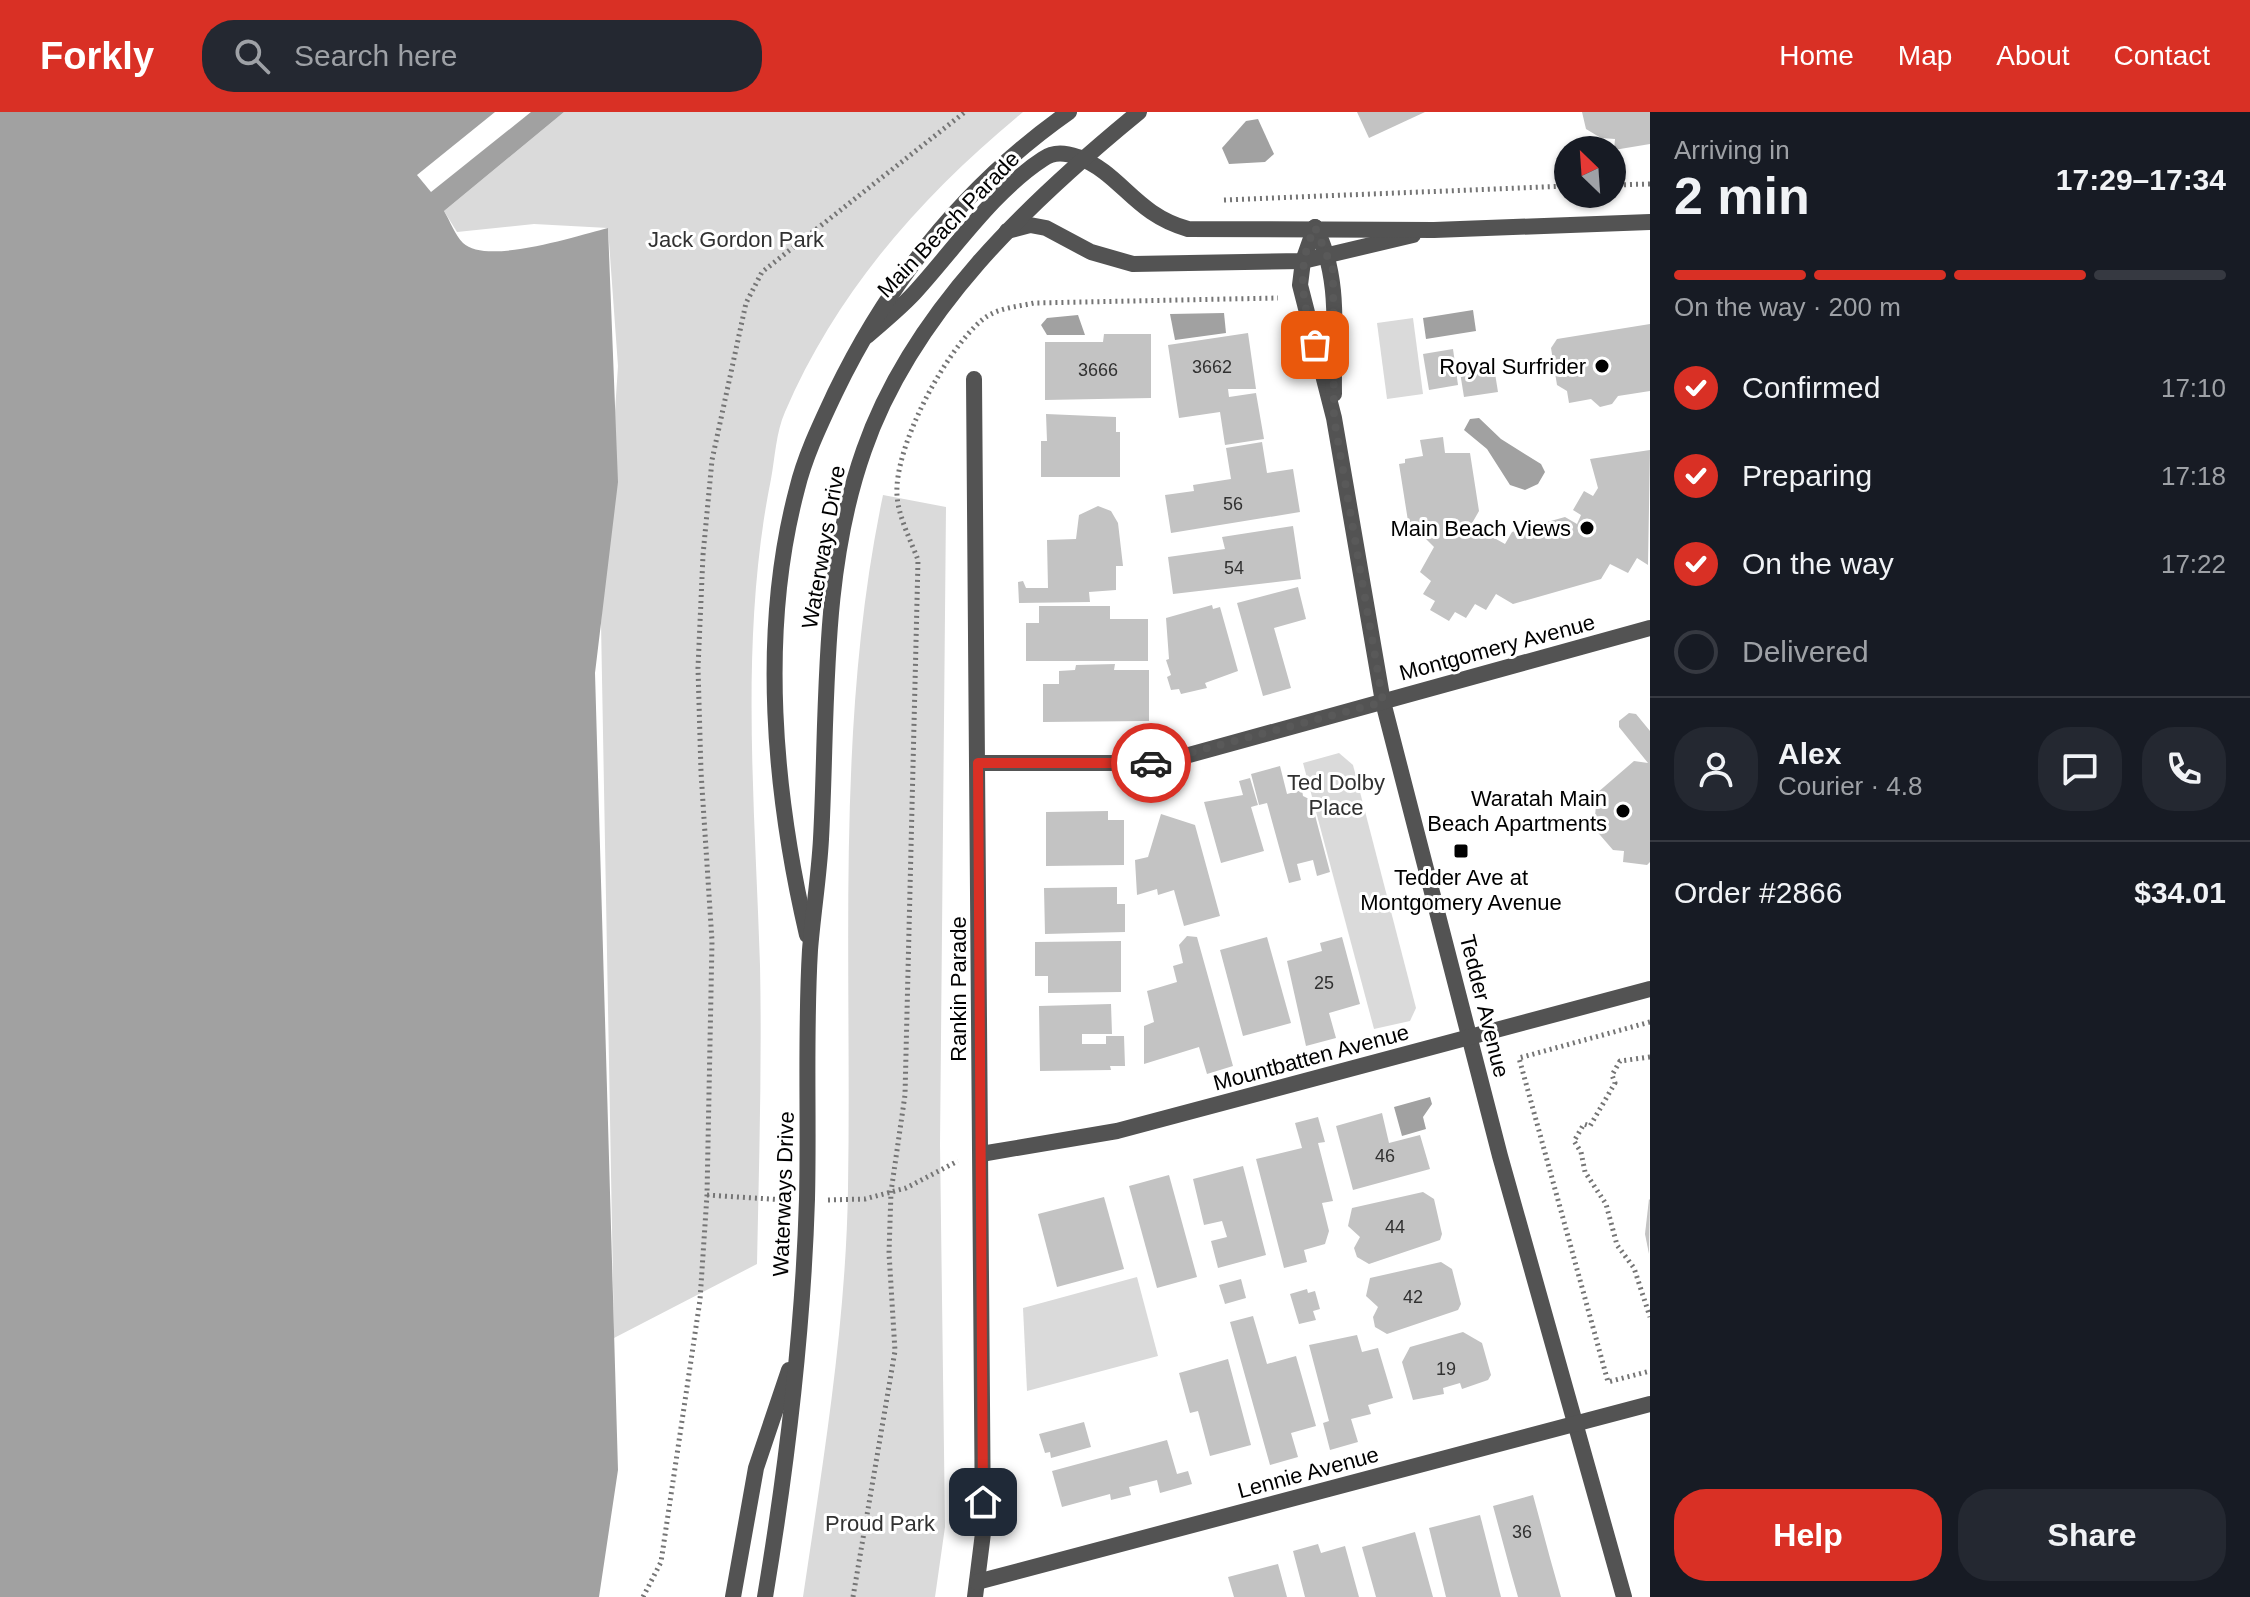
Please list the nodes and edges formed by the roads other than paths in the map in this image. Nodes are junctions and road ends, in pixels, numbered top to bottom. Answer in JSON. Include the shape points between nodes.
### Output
{"nodes":[{"id":1,"x":1069,"y":112,"type":"edge"},
{"id":2,"x":1139,"y":112,"type":"edge"},
{"id":3,"x":1082,"y":159,"type":"junction"},
{"id":4,"x":1650,"y":222,"type":"edge"},
{"id":5,"x":1315,"y":227,"type":"junction"},
{"id":6,"x":1434,"y":230,"type":"junction"},
{"id":7,"x":1007,"y":231,"type":"junction"},
{"id":8,"x":1329,"y":257,"type":"junction"},
{"id":9,"x":1303,"y":261,"type":"junction"},
{"id":10,"x":860,"y":342,"type":"junction"},
{"id":11,"x":974,"y":379,"type":"dead end"},
{"id":12,"x":1334,"y":418,"type":"junction"},
{"id":13,"x":1650,"y":628,"type":"edge"},
{"id":14,"x":1383,"y":702,"type":"junction"},
{"id":15,"x":978,"y":763,"type":"junction"},
{"id":16,"x":810,"y":948,"type":"junction"},
{"id":17,"x":1650,"y":989,"type":"edge"},
{"id":18,"x":1471,"y":1038,"type":"junction"},
{"id":19,"x":981,"y":1154,"type":"junction"},
{"id":20,"x":797,"y":1346,"type":"junction"},
{"id":21,"x":1650,"y":1404,"type":"edge"},
{"id":22,"x":1576,"y":1424,"type":"junction"},
{"id":23,"x":976,"y":1589,"type":"edge"},
{"id":24,"x":733,"y":1597,"type":"edge"},
{"id":25,"x":765,"y":1597,"type":"edge"},
{"id":26,"x":1624,"y":1597,"type":"edge"}],
"edges":[{"from":1,"to":10,"type":"street","name":"Waterways Drive","via":[[955,210],[889,293]]},
{"from":2,"to":3,"type":"street","name":"Waterways Drive"},
{"from":3,"to":5,"type":"street","via":[[1166,223],[1188,229]]},
{"from":3,"to":7,"type":"street","name":"Waterways Drive"},
{"from":3,"to":10,"type":"street","name":"Main Beach Parade","via":[[1064,153],[1044,158]]},
{"from":4,"to":6,"type":"street"},
{"from":5,"to":6,"type":"street"},
{"from":5,"to":8,"type":"street","name":"Tedder Avenue"},
{"from":5,"to":9,"type":"street","name":"Tedder Avenue"},
{"from":6,"to":8,"type":"street"},
{"from":7,"to":9,"type":"street","via":[[1030,225],[1046,228],[1091,252],[1133,264]]},
{"from":7,"to":16,"type":"street","name":"Waterways Drive","via":[[949,297],[911,357],[864,448],[850,497],[830,626],[821,837]]},
{"from":8,"to":9,"type":"street"},
{"from":8,"to":12,"type":"street","name":"Tedder Avenue","via":[[1334,283]]},
{"from":9,"to":12,"type":"street","name":"Tedder Avenue","via":[[1302,298]]},
{"from":10,"to":16,"type":"street","name":"Waterways Drive","via":[[796,491],[778,601],[776,704],[787,842]]},
{"from":11,"to":15,"type":"street","name":"Rankin Parade"},
{"from":12,"to":14,"type":"street","name":"Tedder Avenue"},
{"from":13,"to":14,"type":"street","name":"Montgomery Avenue"},
{"from":14,"to":15,"type":"street","name":"Montgomery Avenue","via":[[1160,763]]},
{"from":14,"to":18,"type":"street","name":"Tedder Avenue"},
{"from":15,"to":19,"type":"street","name":"Rankin Parade"},
{"from":16,"to":20,"type":"street","name":"Waterways Drive","via":[[807,1200]]},
{"from":17,"to":18,"type":"street","name":"Mountbatten Avenue"},
{"from":18,"to":19,"type":"street","name":"Mountbatten Avenue","via":[[1117,1131]]},
{"from":18,"to":22,"type":"street","name":"Tedder Avenue"},
{"from":19,"to":23,"type":"street","name":"Rankin Parade","via":[[983,1533]]},
{"from":20,"to":24,"type":"street","name":"Waterways Drive","via":[[756,1468]]},
{"from":20,"to":25,"type":"street","name":"Waterways Drive","via":[[786,1469]]},
{"from":21,"to":22,"type":"street","name":"Lennie Avenue"},
{"from":22,"to":23,"type":"street","name":"Lennie Avenue"},
{"from":22,"to":26,"type":"street","name":"Tedder Avenue"}]}
